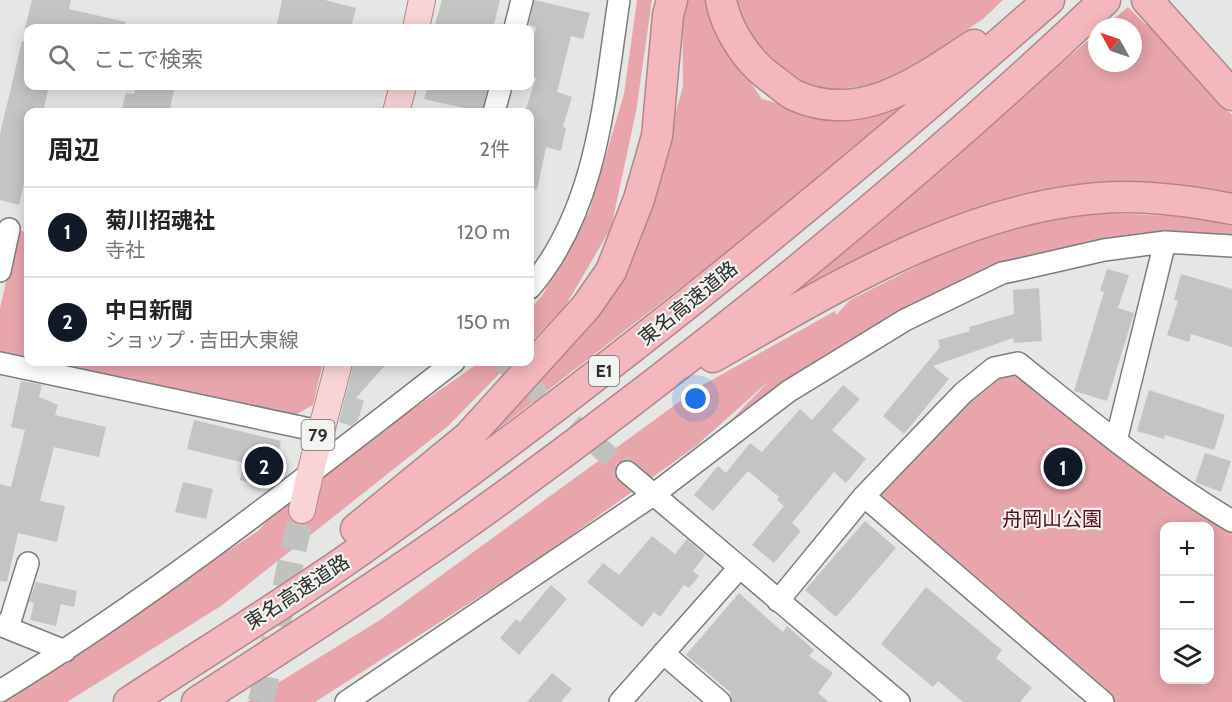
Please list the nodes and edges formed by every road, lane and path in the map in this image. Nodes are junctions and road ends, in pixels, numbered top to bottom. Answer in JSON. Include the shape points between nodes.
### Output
{"nodes":[{"id":1,"x":422,"y":0,"type":"edge"},
{"id":2,"x":522,"y":0,"type":"edge"},
{"id":3,"x":619,"y":0,"type":"edge"},
{"id":4,"x":672,"y":0,"type":"edge"},
{"id":5,"x":721,"y":0,"type":"edge"},
{"id":6,"x":1044,"y":0,"type":"edge"},
{"id":7,"x":1049,"y":0,"type":"edge"},
{"id":8,"x":1147,"y":0,"type":"edge"},
{"id":9,"x":1174,"y":0,"type":"edge"},
{"id":10,"x":1097,"y":8,"type":"edge"},
{"id":11,"x":417,"y":24,"type":"edge"},
{"id":12,"x":516,"y":24,"type":"edge"},
{"id":13,"x":1232,"y":65,"type":"edge"},
{"id":14,"x":402,"y":90,"type":"edge"},
{"id":15,"x":500,"y":90,"type":"edge"},
{"id":16,"x":1232,"y":95,"type":"edge"},
{"id":17,"x":397,"y":108,"type":"edge"},
{"id":18,"x":495,"y":108,"type":"edge"},
{"id":19,"x":1232,"y":209,"type":"edge"},
{"id":20,"x":9,"y":229,"type":"dead end"},
{"id":21,"x":1165,"y":242,"type":"junction"},
{"id":22,"x":1232,"y":246,"type":"edge"},
{"id":23,"x":0,"y":271,"type":"edge"},
{"id":24,"x":534,"y":282,"type":"edge"},
{"id":25,"x":0,"y":363,"type":"edge"},
{"id":26,"x":534,"y":364,"type":"edge"},
{"id":27,"x":338,"y":366,"type":"edge"},
{"id":28,"x":449,"y":366,"type":"edge"},
{"id":29,"x":532,"y":366,"type":"edge"},
{"id":30,"x":622,"y":409,"type":"junction"},
{"id":31,"x":319,"y":431,"type":"junction"},
{"id":32,"x":1116,"y":441,"type":"junction"},
{"id":33,"x":627,"y":472,"type":"tunnel mouth"},
{"id":34,"x":309,"y":474,"type":"junction"},
{"id":35,"x":653,"y":495,"type":"junction"},
{"id":36,"x":864,"y":496,"type":"junction"},
{"id":37,"x":302,"y":510,"type":"tunnel mouth"},
{"id":38,"x":1230,"y":513,"type":"edge"},
{"id":39,"x":28,"y":563,"type":"dead end"},
{"id":40,"x":739,"y":568,"type":"junction"},
{"id":41,"x":778,"y":601,"type":"junction"},
{"id":42,"x":4,"y":627,"type":"edge"},
{"id":43,"x":65,"y":651,"type":"junction"},
{"id":44,"x":663,"y":653,"type":"junction"},
{"id":45,"x":0,"y":691,"type":"edge"},
{"id":46,"x":127,"y":702,"type":"edge"},
{"id":47,"x":197,"y":702,"type":"edge"},
{"id":48,"x":346,"y":702,"type":"edge"},
{"id":49,"x":620,"y":702,"type":"edge"},
{"id":50,"x":720,"y":702,"type":"edge"},
{"id":51,"x":899,"y":702,"type":"edge"},
{"id":52,"x":1103,"y":702,"type":"edge"}],
"edges":[{"from":1,"to":11,"type":"main road"},
{"from":2,"to":12,"type":"street"},
{"from":3,"to":24,"type":"street","via":[[589,179],[566,232]]},
{"from":4,"to":26,"type":"highway","via":[[657,136],[611,272],[586,307]]},
{"from":5,"to":6,"type":"highway","via":[[734,34],[757,67],[794,94],[833,106],[873,102],[913,85]]},
{"from":7,"to":46,"type":"highway","name":"東名高速道路","number":"E1","via":[[917,116],[604,371],[370,544]]},
{"from":8,"to":16,"type":"highway"},
{"from":9,"to":13,"type":"highway"},
{"from":10,"to":30,"type":"highway","name":"東名高速道路","number":"E1","via":[[772,291]]},
{"from":14,"to":17,"type":"main road"},
{"from":15,"to":18,"type":"street"},
{"from":19,"to":30,"type":"highway","via":[[1183,200],[1122,197],[1056,205],[997,218],[852,278]]},
{"from":20,"to":23,"type":"street"},
{"from":21,"to":22,"type":"street"},
{"from":21,"to":32,"type":"street"},
{"from":21,"to":35,"type":"street","via":[[1104,250],[1002,273],[905,320],[789,391]]},
{"from":25,"to":31,"type":"street"},
{"from":27,"to":31,"type":"main road","number":"79"},
{"from":28,"to":34,"type":"street"},
{"from":29,"to":46,"type":"highway","via":[[468,437],[379,512]]},
{"from":30,"to":47,"type":"highway","name":"東名高速道路","number":"E1","via":[[455,531]]},
{"from":31,"to":34,"type":"main road","number":"79"},
{"from":32,"to":36,"type":"street","via":[[1018,363],[994,368],[963,393]]},
{"from":32,"to":38,"type":"street","via":[[1200,502]]},
{"from":33,"to":35,"type":"street"},
{"from":34,"to":37,"type":"main road","number":"79"},
{"from":34,"to":43,"type":"street"},
{"from":35,"to":40,"type":"street"},
{"from":35,"to":48,"type":"street"},
{"from":36,"to":41,"type":"street"},
{"from":36,"to":52,"type":"street"},
{"from":39,"to":42,"type":"street"},
{"from":40,"to":41,"type":"street"},
{"from":40,"to":44,"type":"street"},
{"from":41,"to":51,"type":"street"},
{"from":42,"to":43,"type":"street"},
{"from":43,"to":45,"type":"street"},
{"from":44,"to":49,"type":"street"},
{"from":44,"to":50,"type":"street"}]}
